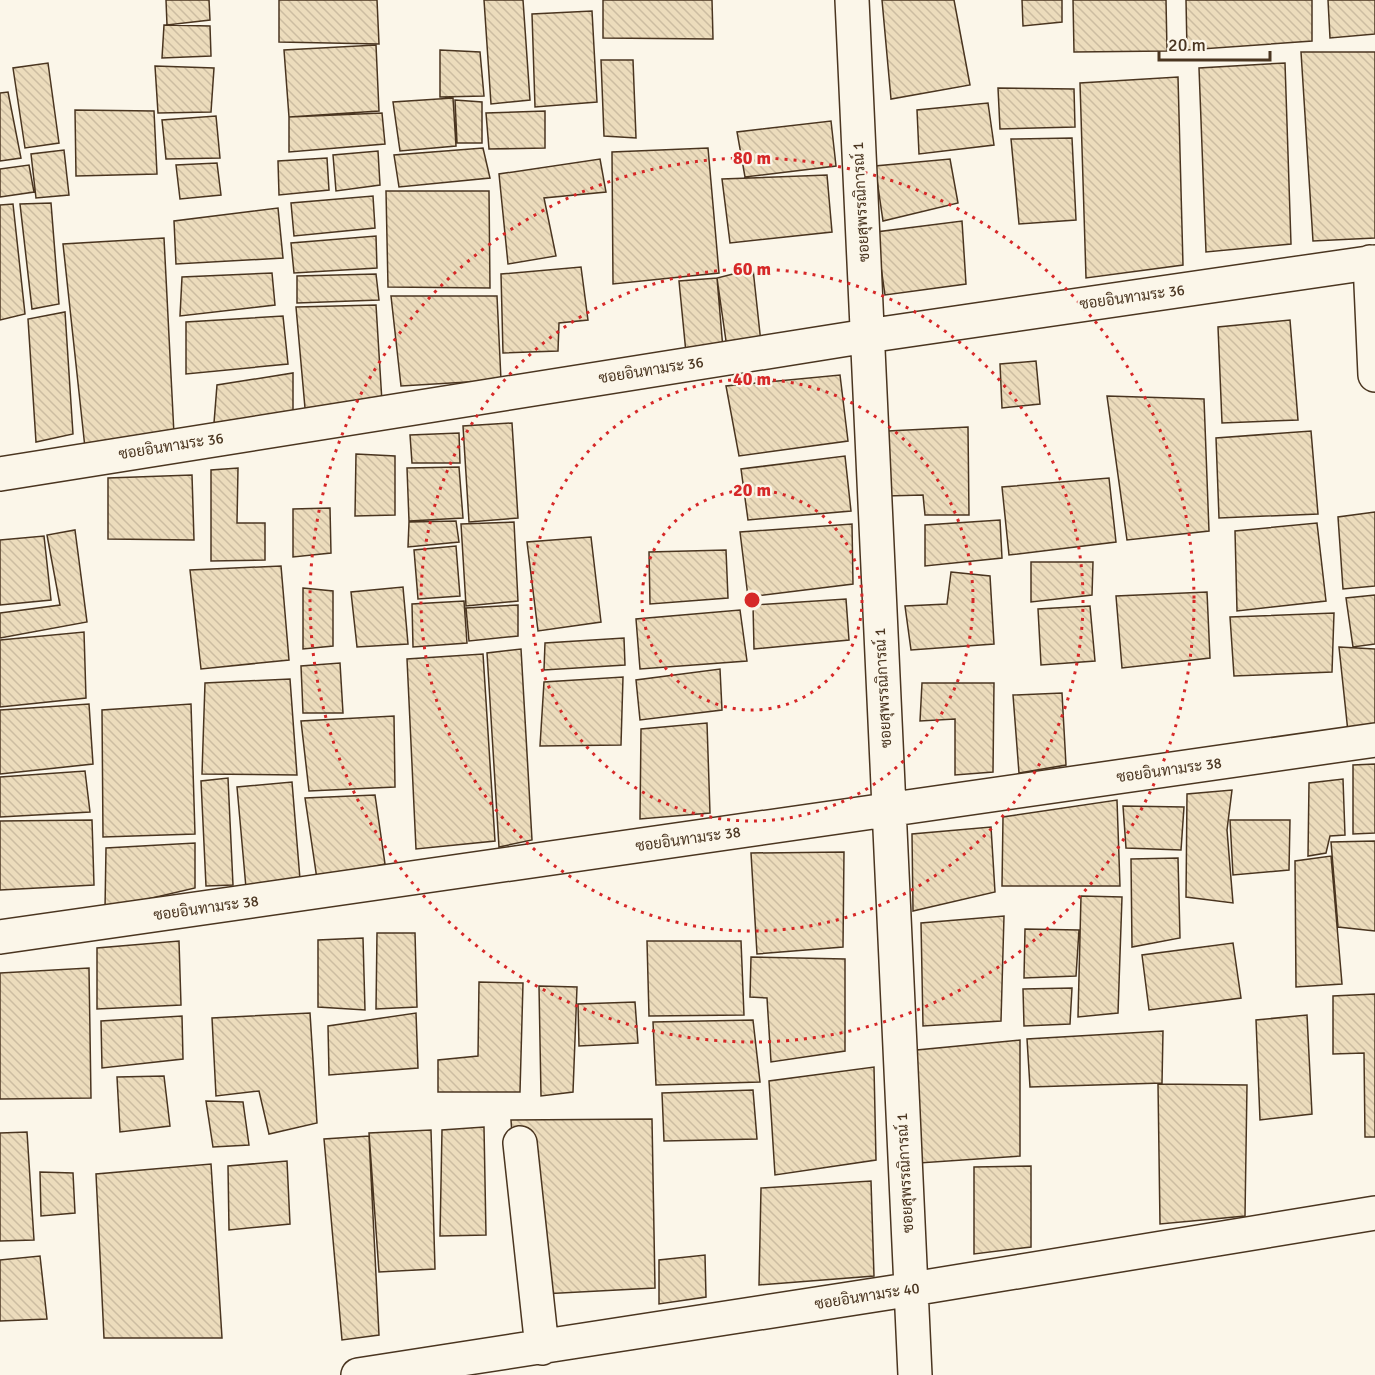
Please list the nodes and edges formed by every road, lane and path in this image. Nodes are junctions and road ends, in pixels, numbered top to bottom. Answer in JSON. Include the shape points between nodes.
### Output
{"nodes":[{"id":1,"x":852,"y":0,"type":"edge"},
{"id":2,"x":1372,"y":262,"type":"edge"},
{"id":3,"x":867,"y":336,"type":"junction"},
{"id":4,"x":1375,"y":375,"type":"edge"},
{"id":5,"x":0,"y":474,"type":"edge"},
{"id":6,"x":1375,"y":740,"type":"edge"},
{"id":7,"x":888,"y":810,"type":"junction"},
{"id":8,"x":0,"y":937,"type":"edge"},
{"id":9,"x":520,"y":1143,"type":"dead end"},
{"id":10,"x":1375,"y":1213,"type":"edge"},
{"id":11,"x":911,"y":1289,"type":"junction"},
{"id":12,"x":542,"y":1348,"type":"junction"},
{"id":13,"x":358,"y":1375,"type":"edge"},
{"id":14,"x":915,"y":1375,"type":"edge"}],
"edges":[{"from":1,"to":3,"type":"street","name":"ซอยสุพรรณิการณ์ 1"},
{"from":2,"to":3,"type":"street","name":"ซอยอินทามระ 36"},
{"from":2,"to":4,"type":"street"},
{"from":3,"to":5,"type":"street","name":"ซอยอินทามระ 36"},
{"from":3,"to":7,"type":"street","name":"ซอยสุพรรณิการณ์ 1"},
{"from":6,"to":7,"type":"street","name":"ซอยอินทามระ 38"},
{"from":7,"to":8,"type":"street","name":"ซอยอินทามระ 38"},
{"from":7,"to":11,"type":"street","name":"ซอยสุพรรณิการณ์ 1"},
{"from":9,"to":12,"type":"street"},
{"from":10,"to":11,"type":"street","name":"ซอยอินทามระ 40"},
{"from":11,"to":12,"type":"street","name":"ซอยอินทามระ 40"},
{"from":11,"to":14,"type":"street","name":"ซอยสุพรรณิการณ์ 1"},
{"from":12,"to":13,"type":"street","name":"ซอยอินทามระ 40"}]}
